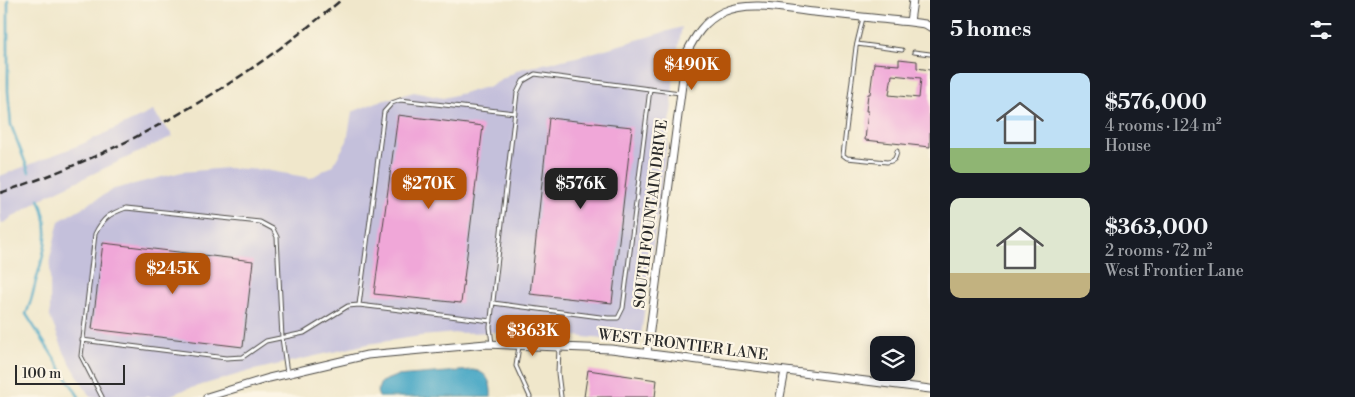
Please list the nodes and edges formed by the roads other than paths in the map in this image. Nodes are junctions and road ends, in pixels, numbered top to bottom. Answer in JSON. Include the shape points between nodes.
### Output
{"nodes":[{"id":1,"x":913,"y":0,"type":"edge"},
{"id":2,"x":863,"y":17,"type":"junction"},
{"id":3,"x":910,"y":22,"type":"junction"},
{"id":4,"x":930,"y":26,"type":"edge"},
{"id":5,"x":857,"y":44,"type":"junction"},
{"id":6,"x":902,"y":50,"type":"dead end"},
{"id":7,"x":914,"y":52,"type":"dead end"},
{"id":8,"x":930,"y":54,"type":"edge"},
{"id":9,"x":650,"y":88,"type":"junction"},
{"id":10,"x":681,"y":93,"type":"junction"},
{"id":11,"x":514,"y":113,"type":"junction"},
{"id":12,"x":897,"y":150,"type":"dead end"},
{"id":13,"x":493,"y":303,"type":"junction"},
{"id":14,"x":359,"y":305,"type":"junction"},
{"id":15,"x":491,"y":321,"type":"junction"},
{"id":16,"x":282,"y":338,"type":"junction"},
{"id":17,"x":82,"y":340,"type":"junction"},
{"id":18,"x":492,"y":345,"type":"junction"},
{"id":19,"x":519,"y":346,"type":"junction"},
{"id":20,"x":560,"y":347,"type":"junction"},
{"id":21,"x":648,"y":353,"type":"junction"},
{"id":22,"x":785,"y":371,"type":"junction"},
{"id":23,"x":287,"y":374,"type":"junction"},
{"id":24,"x":930,"y":389,"type":"edge"},
{"id":25,"x":102,"y":397,"type":"edge"},
{"id":26,"x":207,"y":397,"type":"edge"},
{"id":27,"x":530,"y":397,"type":"edge"},
{"id":28,"x":561,"y":397,"type":"edge"},
{"id":29,"x":780,"y":397,"type":"edge"}],
"edges":[{"from":1,"to":3,"type":"street"},
{"from":2,"to":3,"type":"street","name":"SOUTH FOUNTAIN DRIVE"},
{"from":2,"to":5,"type":"lane"},
{"from":2,"to":10,"type":"street","name":"SOUTH FOUNTAIN DRIVE","via":[[751,6],[725,11],[702,27],[694,38],[686,54]]},
{"from":3,"to":4,"type":"street","name":"SOUTH FOUNTAIN DRIVE"},
{"from":5,"to":6,"type":"lane"},
{"from":5,"to":12,"type":"lane","via":[[843,155],[892,161]]},
{"from":7,"to":8,"type":"lane"},
{"from":9,"to":10,"type":"lane"},
{"from":9,"to":11,"type":"lane","via":[[535,74],[523,80]]},
{"from":9,"to":13,"type":"lane","via":[[623,308],[618,318]]},
{"from":10,"to":21,"type":"street","name":"SOUTH FOUNTAIN DRIVE"},
{"from":11,"to":13,"type":"lane"},
{"from":11,"to":14,"type":"lane","via":[[400,100],[384,112]]},
{"from":13,"to":15,"type":"lane"},
{"from":14,"to":15,"type":"lane"},
{"from":14,"to":16,"type":"lane","via":[[348,306],[304,333]]},
{"from":15,"to":18,"type":"lane"},
{"from":16,"to":17,"type":"lane","via":[[266,341],[243,357],[226,358]]},
{"from":16,"to":17,"type":"lane","via":[[277,237],[273,229],[260,222],[126,208],[102,221],[95,234]]},
{"from":16,"to":23,"type":"lane"},
{"from":17,"to":25,"type":"lane","via":[[81,356]]},
{"from":18,"to":19,"type":"street","name":"WEST FRONTIER LANE"},
{"from":18,"to":23,"type":"street","name":"WEST FRONTIER LANE","via":[[367,355]]},
{"from":19,"to":20,"type":"street","name":"WEST FRONTIER LANE"},
{"from":19,"to":27,"type":"lane","via":[[516,366]]},
{"from":20,"to":21,"type":"street","name":"WEST FRONTIER LANE"},
{"from":20,"to":28,"type":"lane","via":[[558,373]]},
{"from":21,"to":22,"type":"street","name":"WEST FRONTIER LANE"},
{"from":22,"to":24,"type":"street","name":"WEST FRONTIER LANE"},
{"from":22,"to":29,"type":"street"},
{"from":23,"to":26,"type":"street","name":"WEST FRONTIER LANE"}]}
